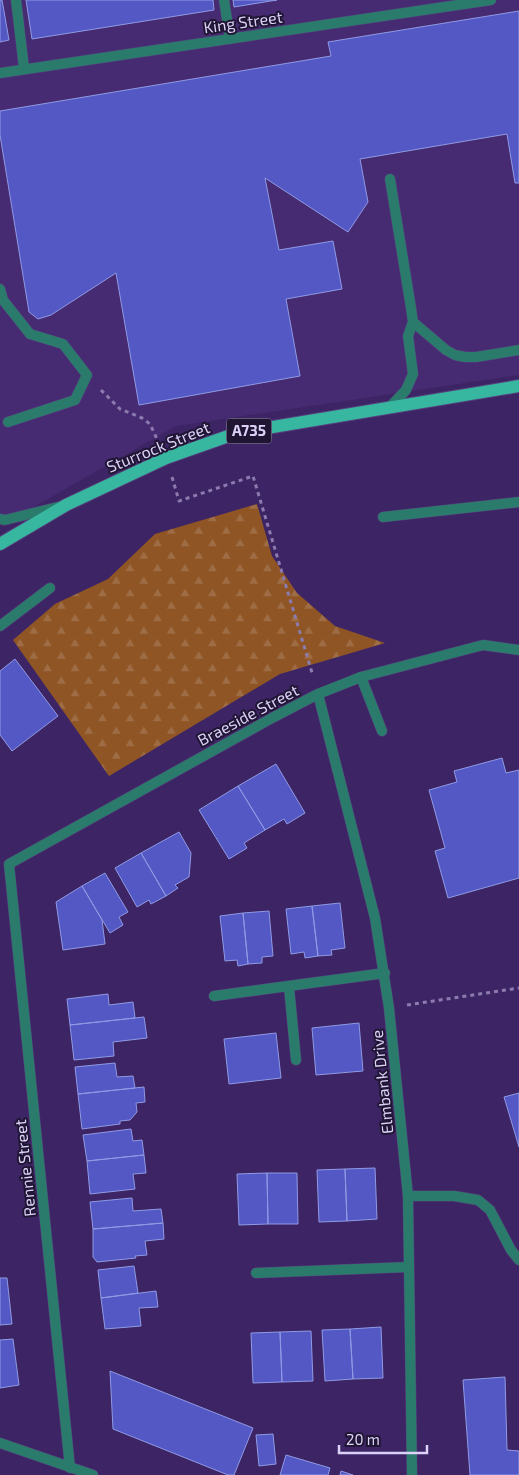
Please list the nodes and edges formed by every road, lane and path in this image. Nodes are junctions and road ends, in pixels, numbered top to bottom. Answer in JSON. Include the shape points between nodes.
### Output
{"nodes":[{"id":1,"x":16,"y":0,"type":"edge"},
{"id":2,"x":224,"y":0,"type":"edge"},
{"id":3,"x":491,"y":0,"type":"edge"},
{"id":4,"x":436,"y":4,"type":"edge"},
{"id":5,"x":230,"y":39,"type":"junction"},
{"id":6,"x":24,"y":68,"type":"junction"},
{"id":7,"x":0,"y":72,"type":"edge"},
{"id":8,"x":390,"y":179,"type":"dead end"},
{"id":9,"x":0,"y":289,"type":"edge"},
{"id":10,"x":413,"y":322,"type":"junction"},
{"id":11,"x":519,"y":350,"type":"edge"},
{"id":12,"x":87,"y":375,"type":"junction"},
{"id":13,"x":519,"y":386,"type":"edge"},
{"id":14,"x":389,"y":408,"type":"junction"},
{"id":15,"x":8,"y":422,"type":"dead end"},
{"id":16,"x":166,"y":458,"type":"junction"},
{"id":17,"x":519,"y":502,"type":"edge"},
{"id":18,"x":66,"y":505,"type":"junction"},
{"id":19,"x":383,"y":517,"type":"dead end"},
{"id":20,"x":0,"y":520,"type":"edge"},
{"id":21,"x":0,"y":544,"type":"edge"},
{"id":22,"x":50,"y":588,"type":"dead end"},
{"id":23,"x":0,"y":626,"type":"edge"},
{"id":24,"x":519,"y":650,"type":"edge"},
{"id":25,"x":362,"y":677,"type":"junction"},
{"id":26,"x":318,"y":694,"type":"junction"},
{"id":27,"x":382,"y":731,"type":"dead end"},
{"id":28,"x":10,"y":864,"type":"joint"},
{"id":29,"x":385,"y":973,"type":"junction"},
{"id":30,"x":289,"y":987,"type":"junction"},
{"id":31,"x":519,"y":988,"type":"edge"},
{"id":32,"x":214,"y":996,"type":"dead end"},
{"id":33,"x":417,"y":1004,"type":"dead end"},
{"id":34,"x":296,"y":1060,"type":"dead end"},
{"id":35,"x":408,"y":1196,"type":"junction"},
{"id":36,"x":519,"y":1260,"type":"edge"},
{"id":37,"x":409,"y":1267,"type":"junction"},
{"id":38,"x":256,"y":1273,"type":"dead end"},
{"id":39,"x":0,"y":1443,"type":"edge"},
{"id":40,"x":70,"y":1468,"type":"junction"},
{"id":41,"x":93,"y":1475,"type":"edge"},
{"id":42,"x":412,"y":1475,"type":"edge"}],
"edges":[{"from":1,"to":6,"type":"street"},
{"from":2,"to":5,"type":"street"},
{"from":3,"to":4,"type":"street","name":"King Street"},
{"from":4,"to":5,"type":"street","name":"King Street"},
{"from":5,"to":6,"type":"street","name":"King Street"},
{"from":6,"to":7,"type":"street","name":"King Street"},
{"from":8,"to":10,"type":"street"},
{"from":9,"to":12,"type":"street","via":[[4,300],[30,334],[63,344]]},
{"from":10,"to":11,"type":"street","via":[[455,355],[476,357]]},
{"from":10,"to":14,"type":"street","via":[[408,336],[413,374],[406,390]]},
{"from":12,"to":15,"type":"street","via":[[75,400]]},
{"from":12,"to":16,"type":"path","via":[[120,408],[150,424]]},
{"from":13,"to":14,"type":"main road","name":"Sturrock Street","number":"A735"},
{"from":14,"to":16,"type":"main road","name":"Sturrock Street","number":"A735","via":[[237,433]]},
{"from":16,"to":18,"type":"main road","name":"Sturrock Street","number":"A735"},
{"from":16,"to":26,"type":"path","via":[[179,501],[253,476]]},
{"from":17,"to":19,"type":"street"},
{"from":18,"to":20,"type":"street"},
{"from":18,"to":21,"type":"main road","name":"Sturrock Street","number":"A735"},
{"from":22,"to":23,"type":"street"},
{"from":24,"to":25,"type":"street","name":"Braeside Street","via":[[483,645]]},
{"from":25,"to":26,"type":"street","name":"Braeside Street"},
{"from":25,"to":27,"type":"street"},
{"from":26,"to":28,"type":"street","name":"Braeside Street"},
{"from":26,"to":29,"type":"street","name":"Elmbank Drive","via":[[375,918]]},
{"from":28,"to":40,"type":"street","name":"Rennie Street"},
{"from":29,"to":30,"type":"street"},
{"from":29,"to":35,"type":"street","name":"Elmbank Drive"},
{"from":30,"to":32,"type":"street"},
{"from":30,"to":34,"type":"street"},
{"from":31,"to":33,"type":"path"},
{"from":35,"to":36,"type":"street","via":[[454,1196],[478,1200],[490,1210]]},
{"from":35,"to":37,"type":"street","name":"Elmbank Drive"},
{"from":37,"to":38,"type":"street"},
{"from":37,"to":42,"type":"street","name":"Elmbank Drive"},
{"from":39,"to":40,"type":"street"},
{"from":40,"to":41,"type":"street"}]}
